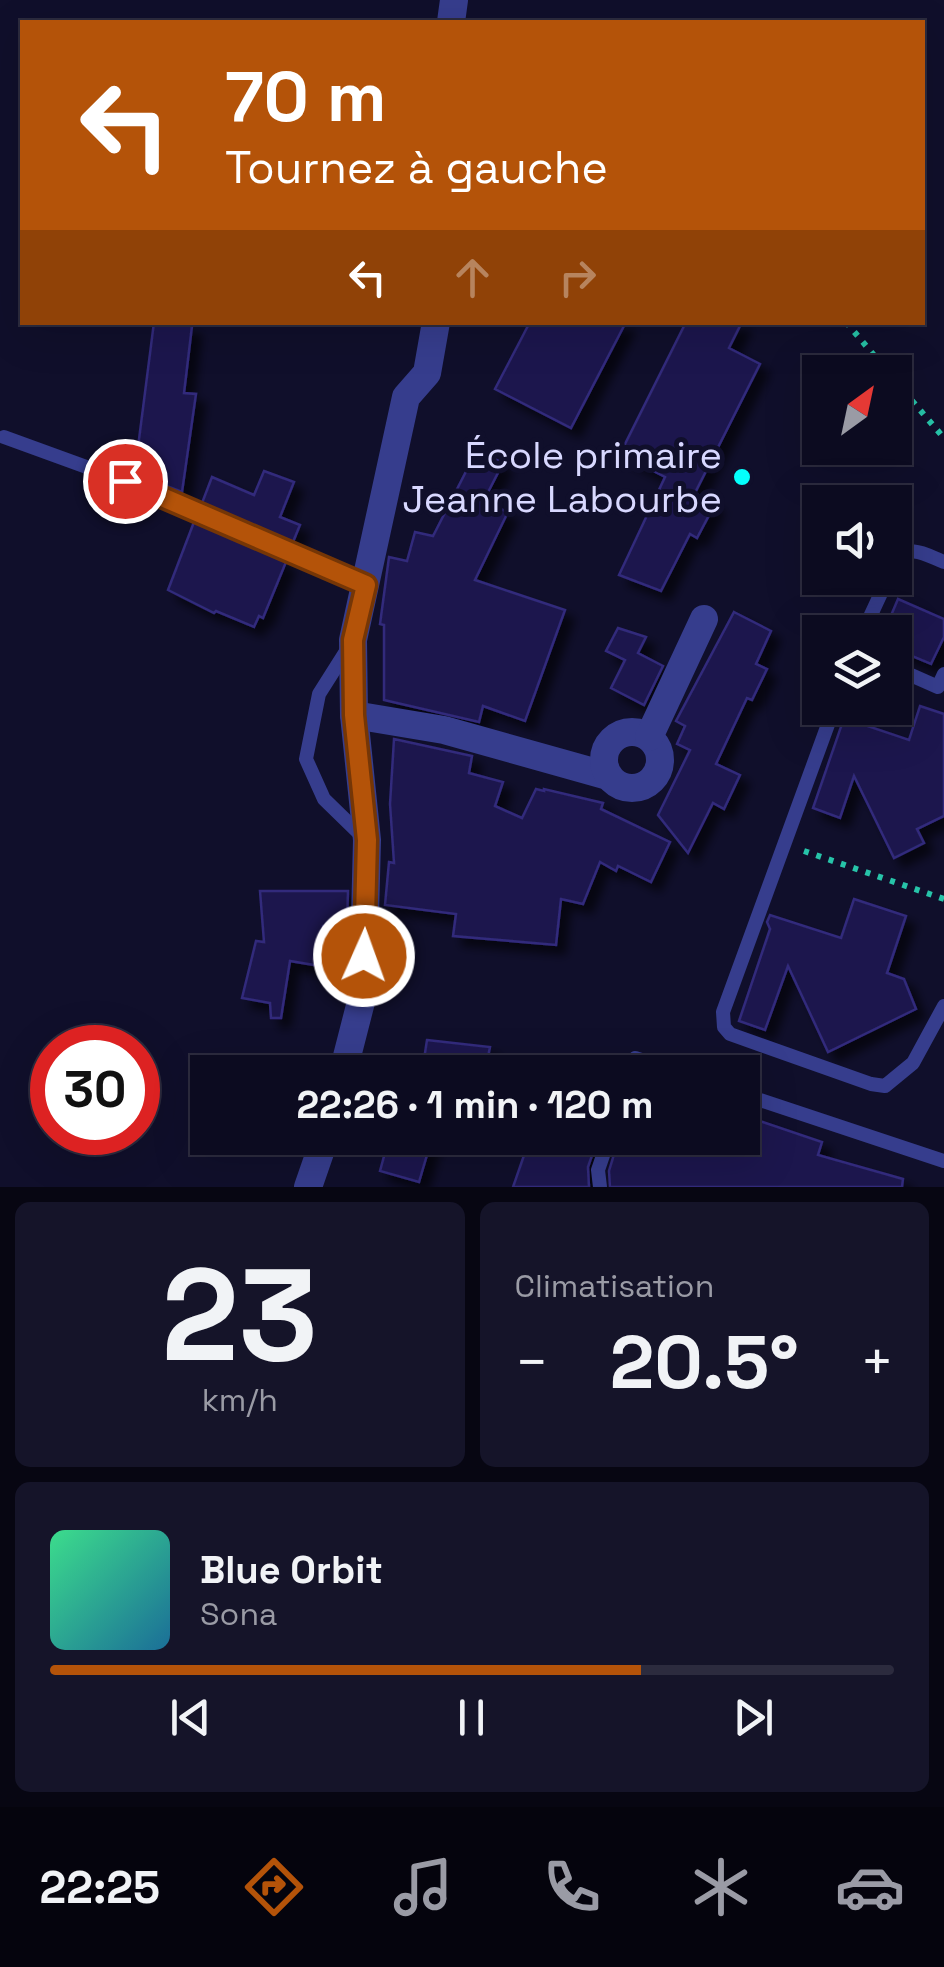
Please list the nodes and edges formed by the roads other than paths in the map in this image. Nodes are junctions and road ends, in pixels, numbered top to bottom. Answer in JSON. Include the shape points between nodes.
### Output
{"nodes":[{"id":1,"x":435,"y":325,"type":"edge"},
{"id":2,"x":4,"y":436,"type":"dead end"},
{"id":3,"x":912,"y":550,"type":"edge"},
{"id":4,"x":944,"y":562,"type":"edge"},
{"id":5,"x":366,"y":585,"type":"junction"},
{"id":6,"x":704,"y":620,"type":"dead end"},
{"id":7,"x":353,"y":640,"type":"junction"},
{"id":8,"x":944,"y":674,"type":"edge"},
{"id":9,"x":912,"y":676,"type":"edge"},
{"id":10,"x":354,"y":715,"type":"junction"},
{"id":11,"x":828,"y":725,"type":"edge"},
{"id":12,"x":648,"y":736,"type":"junction"},
{"id":13,"x":608,"y":776,"type":"junction"},
{"id":14,"x":367,"y":840,"type":"junction"},
{"id":15,"x":944,"y":1006,"type":"edge"},
{"id":16,"x":347,"y":1055,"type":"edge"},
{"id":17,"x":760,"y":1100,"type":"edge"},
{"id":18,"x":320,"y":1155,"type":"edge"},
{"id":19,"x":603,"y":1155,"type":"edge"},
{"id":20,"x":944,"y":1160,"type":"edge"},
{"id":21,"x":308,"y":1187,"type":"edge"},
{"id":22,"x":600,"y":1187,"type":"edge"}],
"edges":[{"from":1,"to":5,"type":"street","via":[[427,373],[406,398]]},
{"from":2,"to":5,"type":"lane"},
{"from":3,"to":4,"type":"lane"},
{"from":5,"to":7,"type":"street"},
{"from":6,"to":12,"type":"street"},
{"from":7,"to":10,"type":"street"},
{"from":7,"to":14,"type":"lane","via":[[318,694],[306,759],[324,799]]},
{"from":8,"to":9,"type":"lane","via":[[938,687]]},
{"from":10,"to":13,"type":"street","via":[[444,730]]},
{"from":10,"to":14,"type":"street"},
{"from":11,"to":15,"type":"lane","via":[[723,1012],[724,1026],[730,1034],[884,1086],[913,1063]]},
{"from":12,"to":13,"type":"street","via":[[614,736],[604,750]]},
{"from":12,"to":13,"type":"street","via":[[660,762],[652,780],[624,788]]},
{"from":14,"to":16,"type":"street","via":[[362,994]]},
{"from":17,"to":20,"type":"lane"},
{"from":18,"to":21,"type":"street"},
{"from":19,"to":22,"type":"lane"}]}
